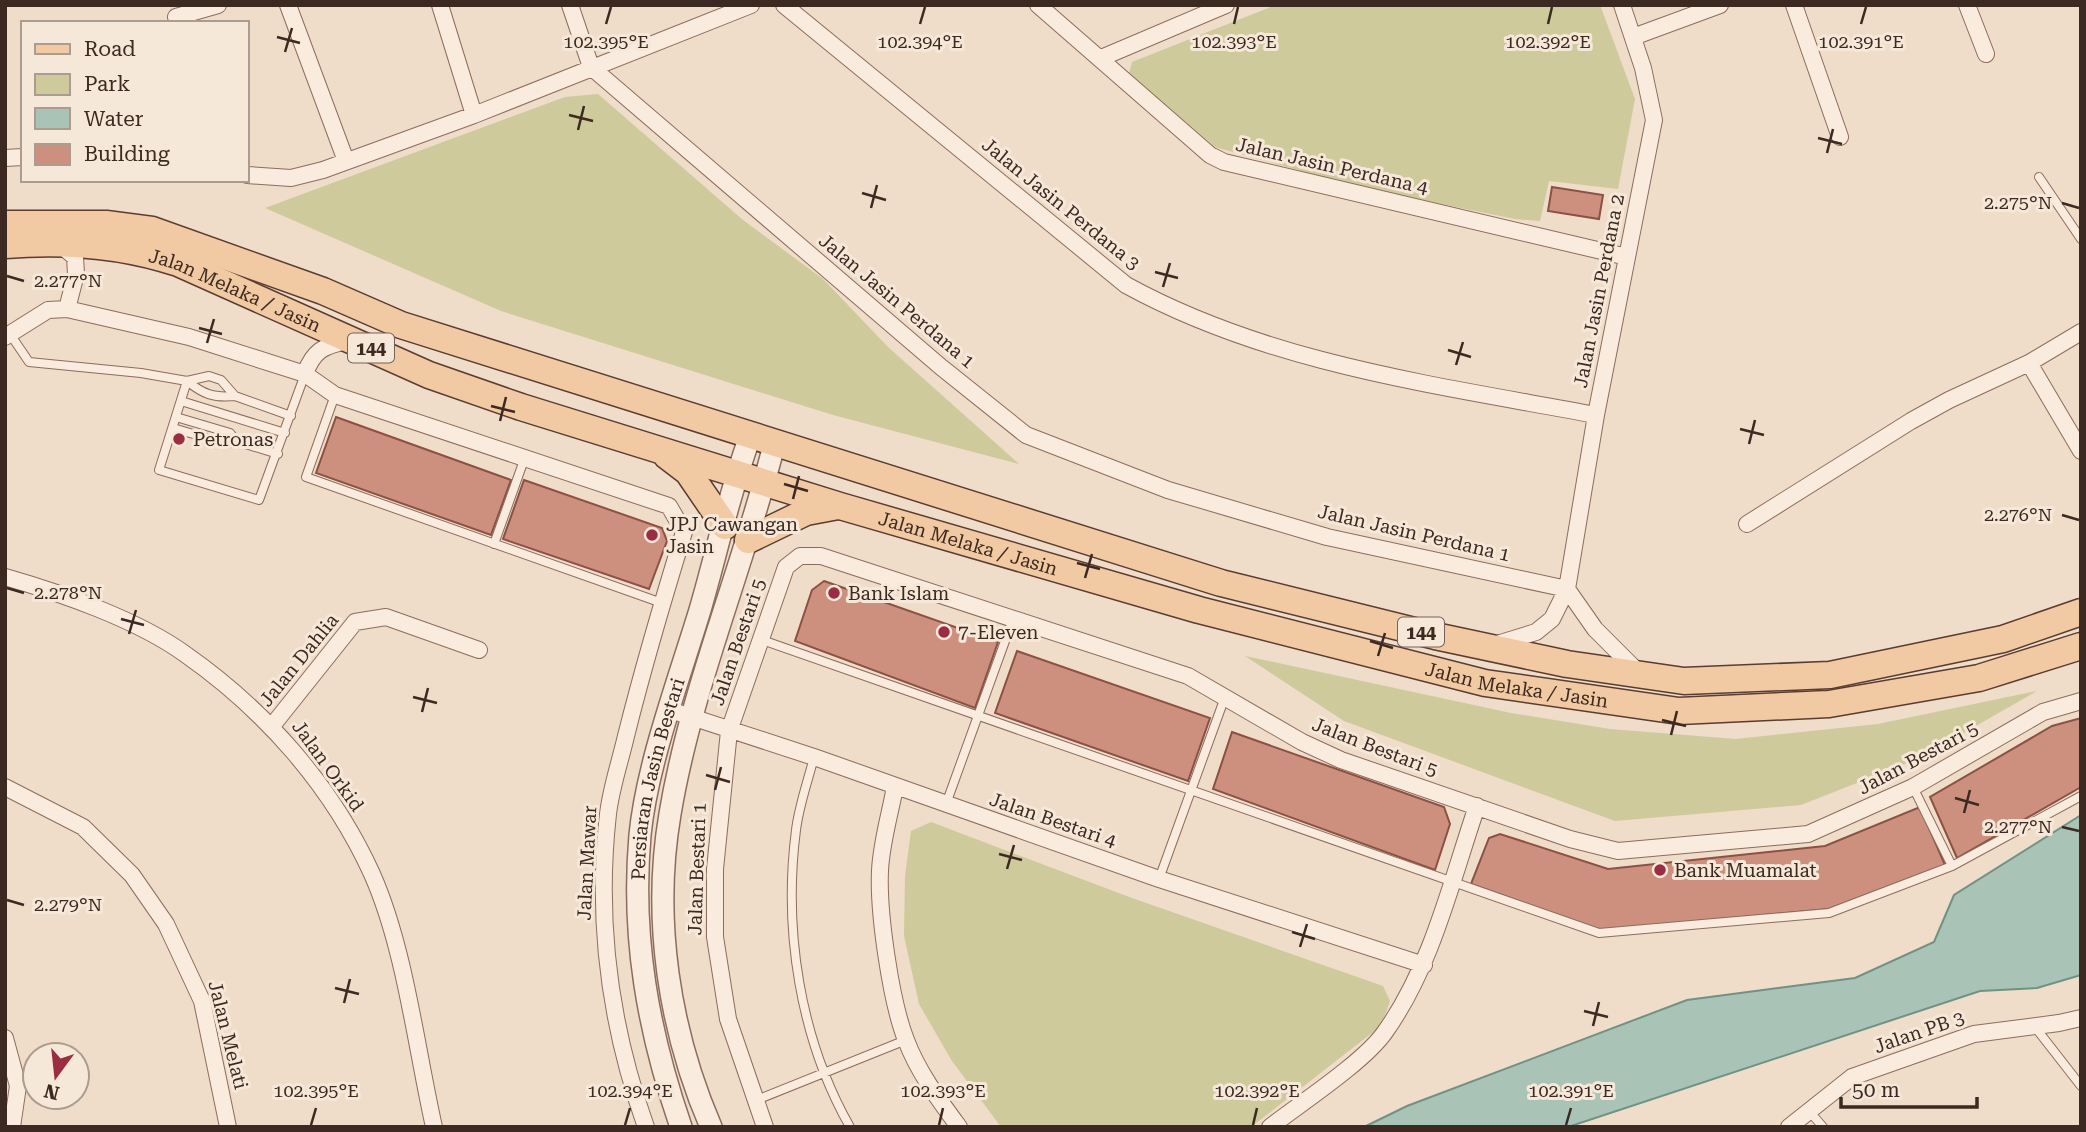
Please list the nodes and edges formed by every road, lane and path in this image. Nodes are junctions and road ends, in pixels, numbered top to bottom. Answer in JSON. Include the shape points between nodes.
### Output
{"nodes":[{"id":1,"x":218,"y":5,"type":"edge"},
{"id":2,"x":288,"y":5,"type":"edge"},
{"id":3,"x":440,"y":5,"type":"edge"},
{"id":4,"x":570,"y":5,"type":"edge"},
{"id":5,"x":751,"y":5,"type":"edge"},
{"id":6,"x":784,"y":5,"type":"edge"},
{"id":7,"x":1038,"y":5,"type":"edge"},
{"id":8,"x":1226,"y":5,"type":"edge"},
{"id":9,"x":1622,"y":5,"type":"edge"},
{"id":10,"x":1720,"y":5,"type":"edge"},
{"id":11,"x":1794,"y":5,"type":"edge"},
{"id":12,"x":1966,"y":5,"type":"edge"},
{"id":13,"x":176,"y":17,"type":"dead end"},
{"id":14,"x":1633,"y":37,"type":"junction"},
{"id":15,"x":1986,"y":54,"type":"dead end"},
{"id":16,"x":1101,"y":58,"type":"junction"},
{"id":17,"x":591,"y":66,"type":"junction"},
{"id":18,"x":474,"y":115,"type":"junction"},
{"id":19,"x":1840,"y":137,"type":"dead end"},
{"id":20,"x":346,"y":161,"type":"junction"},
{"id":21,"x":248,"y":175,"type":"edge"},
{"id":22,"x":2039,"y":177,"type":"dead end"},
{"id":23,"x":5,"y":224,"type":"edge"},
{"id":24,"x":2081,"y":239,"type":"edge"},
{"id":25,"x":58,"y":243,"type":"junction"},
{"id":26,"x":5,"y":245,"type":"edge"},
{"id":27,"x":1627,"y":257,"type":"junction"},
{"id":28,"x":67,"y":309,"type":"junction"},
{"id":29,"x":2081,"y":331,"type":"edge"},
{"id":30,"x":8,"y":335,"type":"edge"},
{"id":31,"x":354,"y":341,"type":"junction"},
{"id":32,"x":2029,"y":363,"type":"junction"},
{"id":33,"x":305,"y":374,"type":"junction"},
{"id":34,"x":187,"y":381,"type":"junction"},
{"id":35,"x":335,"y":395,"type":"junction"},
{"id":36,"x":234,"y":397,"type":"junction"},
{"id":37,"x":181,"y":401,"type":"junction"},
{"id":38,"x":1596,"y":415,"type":"junction"},
{"id":39,"x":291,"y":416,"type":"junction"},
{"id":40,"x":176,"y":417,"type":"junction"},
{"id":41,"x":173,"y":428,"type":"junction"},
{"id":42,"x":285,"y":433,"type":"junction"},
{"id":43,"x":236,"y":441,"type":"junction"},
{"id":44,"x":762,"y":441,"type":"junction"},
{"id":45,"x":657,"y":449,"type":"junction"},
{"id":46,"x":2081,"y":451,"type":"edge"},
{"id":47,"x":278,"y":454,"type":"junction"},
{"id":48,"x":524,"y":460,"type":"junction"},
{"id":49,"x":737,"y":472,"type":"junction"},
{"id":50,"x":765,"y":481,"type":"junction"},
{"id":51,"x":840,"y":506,"type":"junction"},
{"id":52,"x":1747,"y":524,"type":"dead end"},
{"id":53,"x":725,"y":526,"type":"junction"},
{"id":54,"x":748,"y":540,"type":"junction"},
{"id":55,"x":494,"y":544,"type":"junction"},
{"id":56,"x":5,"y":576,"type":"edge"},
{"id":57,"x":1567,"y":589,"type":"junction"},
{"id":58,"x":663,"y":603,"type":"junction"},
{"id":59,"x":2081,"y":612,"type":"edge"},
{"id":60,"x":1013,"y":620,"type":"junction"},
{"id":61,"x":762,"y":640,"type":"junction"},
{"id":62,"x":2081,"y":646,"type":"edge"},
{"id":63,"x":1489,"y":647,"type":"junction"},
{"id":64,"x":479,"y":650,"type":"dead end"},
{"id":65,"x":1642,"y":676,"type":"junction"},
{"id":66,"x":1225,"y":697,"type":"junction"},
{"id":67,"x":2081,"y":701,"type":"edge"},
{"id":68,"x":670,"y":710,"type":"junction"},
{"id":69,"x":979,"y":714,"type":"junction"},
{"id":70,"x":692,"y":715,"type":"junction"},
{"id":71,"x":272,"y":726,"type":"junction"},
{"id":72,"x":729,"y":732,"type":"junction"},
{"id":73,"x":814,"y":757,"type":"junction"},
{"id":74,"x":5,"y":787,"type":"edge"},
{"id":75,"x":895,"y":787,"type":"junction"},
{"id":76,"x":1913,"y":787,"type":"junction"},
{"id":77,"x":1192,"y":791,"type":"junction"},
{"id":78,"x":2081,"y":796,"type":"edge"},
{"id":79,"x":946,"y":806,"type":"junction"},
{"id":80,"x":1477,"y":806,"type":"junction"},
{"id":81,"x":1952,"y":866,"type":"junction"},
{"id":82,"x":1158,"y":879,"type":"junction"},
{"id":83,"x":1450,"y":884,"type":"junction"},
{"id":84,"x":1424,"y":965,"type":"junction"},
{"id":85,"x":2081,"y":1018,"type":"edge"},
{"id":86,"x":2034,"y":1026,"type":"junction"},
{"id":87,"x":5,"y":1038,"type":"edge"},
{"id":88,"x":906,"y":1040,"type":"junction"},
{"id":89,"x":826,"y":1072,"type":"junction"},
{"id":90,"x":2081,"y":1086,"type":"edge"},
{"id":91,"x":754,"y":1101,"type":"junction"},
{"id":92,"x":1809,"y":1111,"type":"junction"},
{"id":93,"x":12,"y":1127,"type":"edge"},
{"id":94,"x":228,"y":1127,"type":"edge"},
{"id":95,"x":434,"y":1127,"type":"edge"},
{"id":96,"x":646,"y":1127,"type":"edge"},
{"id":97,"x":681,"y":1127,"type":"edge"},
{"id":98,"x":711,"y":1127,"type":"edge"},
{"id":99,"x":765,"y":1127,"type":"edge"},
{"id":100,"x":850,"y":1127,"type":"edge"},
{"id":101,"x":959,"y":1127,"type":"edge"},
{"id":102,"x":1270,"y":1127,"type":"edge"},
{"id":103,"x":1789,"y":1127,"type":"edge"},
{"id":104,"x":1823,"y":1127,"type":"edge"}],
"edges":[{"from":1,"to":13,"type":"street"},
{"from":2,"to":20,"type":"street"},
{"from":3,"to":18,"type":"street"},
{"from":4,"to":17,"type":"street"},
{"from":5,"to":17,"type":"street"},
{"from":6,"to":38,"type":"street","name":"Jalan Jasin Perdana 3","via":[[1126,285],[1172,310],[1236,336],[1328,361]]},
{"from":7,"to":16,"type":"street","name":"Jalan Jasin Perdana 4"},
{"from":8,"to":16,"type":"street"},
{"from":9,"to":14,"type":"street","name":"Jalan Jasin Perdana 2"},
{"from":10,"to":14,"type":"street"},
{"from":11,"to":19,"type":"street"},
{"from":12,"to":15,"type":"street"},
{"from":14,"to":27,"type":"street","name":"Jalan Jasin Perdana 2","via":[[1654,120]]},
{"from":16,"to":27,"type":"street","name":"Jalan Jasin Perdana 4","via":[[1210,155],[1224,162]]},
{"from":17,"to":18,"type":"street"},
{"from":17,"to":57,"type":"street","name":"Jalan Jasin Perdana 1","via":[[1026,435],[1168,489],[1327,537]]},
{"from":18,"to":20,"type":"street"},
{"from":20,"to":21,"type":"street","via":[[291,178]]},
{"from":22,"to":24,"type":"lane"},
{"from":23,"to":44,"type":"main road","name":"Jalan Melaka / Jasin","number":"144","via":[[93,223],[152,229],[323,291],[401,325]]},
{"from":25,"to":26,"type":"main road","name":"Jalan Melaka / Jasin","number":"144"},
{"from":25,"to":28,"type":"street","via":[[75,257],[76,274]]},
{"from":25,"to":31,"type":"main road","name":"Jalan Melaka / Jasin","number":"144","via":[[112,245],[178,262]]},
{"from":27,"to":38,"type":"street","name":"Jalan Jasin Perdana 2"},
{"from":28,"to":30,"type":"street","via":[[48,310]]},
{"from":28,"to":33,"type":"street","name":"Jalan Mawar","via":[[189,337]]},
{"from":29,"to":32,"type":"street"},
{"from":30,"to":34,"type":"lane","via":[[29,362]]},
{"from":31,"to":33,"type":"street","via":[[327,344],[311,358]]},
{"from":31,"to":45,"type":"main road","name":"Jalan Melaka / Jasin","number":"144","via":[[442,379]]},
{"from":32,"to":46,"type":"street"},
{"from":32,"to":52,"type":"street","via":[[1949,400]]},
{"from":33,"to":35,"type":"street","name":"Jalan Mawar"},
{"from":33,"to":39,"type":"lane"},
{"from":34,"to":36,"type":"lane","via":[[203,394]]},
{"from":34,"to":36,"type":"lane","via":[[209,376],[221,380]]},
{"from":34,"to":37,"type":"lane"},
{"from":35,"to":48,"type":"street","name":"Jalan Mawar"},
{"from":35,"to":55,"type":"lane","via":[[306,477]]},
{"from":36,"to":39,"type":"lane"},
{"from":37,"to":40,"type":"lane"},
{"from":37,"to":42,"type":"lane"},
{"from":38,"to":57,"type":"street","name":"Jalan Jasin Perdana 2"},
{"from":39,"to":42,"type":"lane"},
{"from":40,"to":41,"type":"lane"},
{"from":40,"to":43,"type":"lane","via":[[230,433]]},
{"from":41,"to":43,"type":"lane","via":[[227,444]]},
{"from":41,"to":47,"type":"lane","via":[[159,470],[259,500]]},
{"from":42,"to":47,"type":"lane"},
{"from":43,"to":47,"type":"lane"},
{"from":44,"to":49,"type":"street","name":"Persiaran Jasin Bestari"},
{"from":44,"to":50,"type":"street","name":"Persiaran Jasin Bestari"},
{"from":44,"to":63,"type":"main road","name":"Jalan Melaka / Jasin","number":"144","via":[[1221,583]]},
{"from":45,"to":49,"type":"main road","name":"Jalan Melaka / Jasin","number":"144"},
{"from":45,"to":53,"type":"main road","via":[[688,472]]},
{"from":48,"to":55,"type":"lane"},
{"from":48,"to":58,"type":"street","name":"Jalan Mawar","via":[[669,506],[684,532]]},
{"from":49,"to":50,"type":"main road","name":"Jalan Melaka / Jasin","number":"144"},
{"from":49,"to":53,"type":"street","name":"Persiaran Jasin Bestari"},
{"from":50,"to":51,"type":"main road","name":"Jalan Melaka / Jasin","number":"144"},
{"from":50,"to":54,"type":"street","name":"Persiaran Jasin Bestari"},
{"from":51,"to":54,"type":"main road","via":[[806,512]]},
{"from":51,"to":62,"type":"main road","name":"Jalan Melaka / Jasin","number":"144","via":[[1199,610],[1486,683],[1679,711],[1829,704],[1979,678]]},
{"from":53,"to":68,"type":"street","name":"Persiaran Jasin Bestari"},
{"from":54,"to":70,"type":"street","name":"Persiaran Jasin Bestari"},
{"from":55,"to":58,"type":"lane"},
{"from":56,"to":71,"type":"street","name":"Jalan Orkid","via":[[100,609],[184,653]]},
{"from":57,"to":63,"type":"street","name":"Jalan Jasin Perdana 2","via":[[1552,619],[1536,632]]},
{"from":57,"to":65,"type":"street","via":[[1595,629]]},
{"from":58,"to":96,"type":"street","name":"Jalan Mawar","via":[[608,812],[603,898],[609,991],[627,1074]]},
{"from":59,"to":65,"type":"main road","name":"Jalan Melaka / Jasin","number":"144","via":[[2003,639],[1830,676],[1684,681]]},
{"from":60,"to":61,"type":"street","name":"Jalan Bestari 5","via":[[821,556],[800,556],[786,567]]},
{"from":60,"to":66,"type":"street","name":"Jalan Bestari 5","via":[[1188,676]]},
{"from":60,"to":69,"type":"lane"},
{"from":61,"to":69,"type":"lane"},
{"from":61,"to":72,"type":"street","name":"Jalan Bestari 5"},
{"from":63,"to":65,"type":"main road","name":"Jalan Melaka / Jasin","number":"144"},
{"from":64,"to":71,"type":"street","name":"Jalan Dahlia","via":[[386,617],[355,622]]},
{"from":66,"to":77,"type":"lane"},
{"from":66,"to":80,"type":"street","name":"Jalan Bestari 5","via":[[1341,760]]},
{"from":67,"to":76,"type":"street","name":"Jalan Bestari 5","via":[[2043,712]]},
{"from":68,"to":70,"type":"street","name":"Jalan Bestari 4"},
{"from":68,"to":97,"type":"street","name":"Persiaran Jasin Bestari","via":[[640,833],[637,921],[646,1006]]},
{"from":69,"to":77,"type":"lane"},
{"from":69,"to":79,"type":"lane"},
{"from":70,"to":72,"type":"street","name":"Jalan Bestari 4"},
{"from":70,"to":98,"type":"street","name":"Persiaran Jasin Bestari","via":[[670,815],[663,889],[667,969],[679,1040]]},
{"from":71,"to":95,"type":"street","name":"Jalan Orkid","via":[[336,806],[373,876],[402,970]]},
{"from":72,"to":73,"type":"street","name":"Jalan Bestari 4"},
{"from":72,"to":91,"type":"street","name":"Jalan Bestari 1","via":[[715,869],[715,937],[728,1019]]},
{"from":73,"to":75,"type":"street","name":"Jalan Bestari 4"},
{"from":73,"to":89,"type":"lane","via":[[796,827],[792,924],[805,1010]]},
{"from":74,"to":94,"type":"street","name":"Jalan Melati","via":[[83,827],[132,875],[166,924],[202,1001]]},
{"from":75,"to":79,"type":"street","name":"Jalan Bestari 4"},
{"from":75,"to":88,"type":"street","via":[[880,871],[884,936]]},
{"from":76,"to":80,"type":"street","name":"Jalan Bestari 5","via":[[1808,834],[1618,851]]},
{"from":76,"to":81,"type":"lane"},
{"from":77,"to":82,"type":"lane"},
{"from":77,"to":83,"type":"lane"},
{"from":78,"to":81,"type":"lane"},
{"from":79,"to":82,"type":"street","name":"Jalan Bestari 4"},
{"from":80,"to":83,"type":"street"},
{"from":81,"to":83,"type":"lane","via":[[1829,913],[1599,933]]},
{"from":82,"to":84,"type":"street","name":"Jalan Bestari 4"},
{"from":83,"to":84,"type":"street"},
{"from":84,"to":102,"type":"street","via":[[1384,1034]]},
{"from":85,"to":86,"type":"street","name":"Jalan PB 3"},
{"from":86,"to":90,"type":"lane"},
{"from":86,"to":92,"type":"street","name":"Jalan PB 3","via":[[1974,1034],[1852,1077]]},
{"from":87,"to":93,"type":"street","via":[[18,1086]]},
{"from":88,"to":89,"type":"lane"},
{"from":88,"to":101,"type":"street"},
{"from":89,"to":91,"type":"lane"},
{"from":89,"to":100,"type":"lane"},
{"from":91,"to":99,"type":"street","name":"Jalan Bestari 1"},
{"from":92,"to":103,"type":"street","name":"Jalan PB 3"},
{"from":92,"to":104,"type":"lane"}]}
